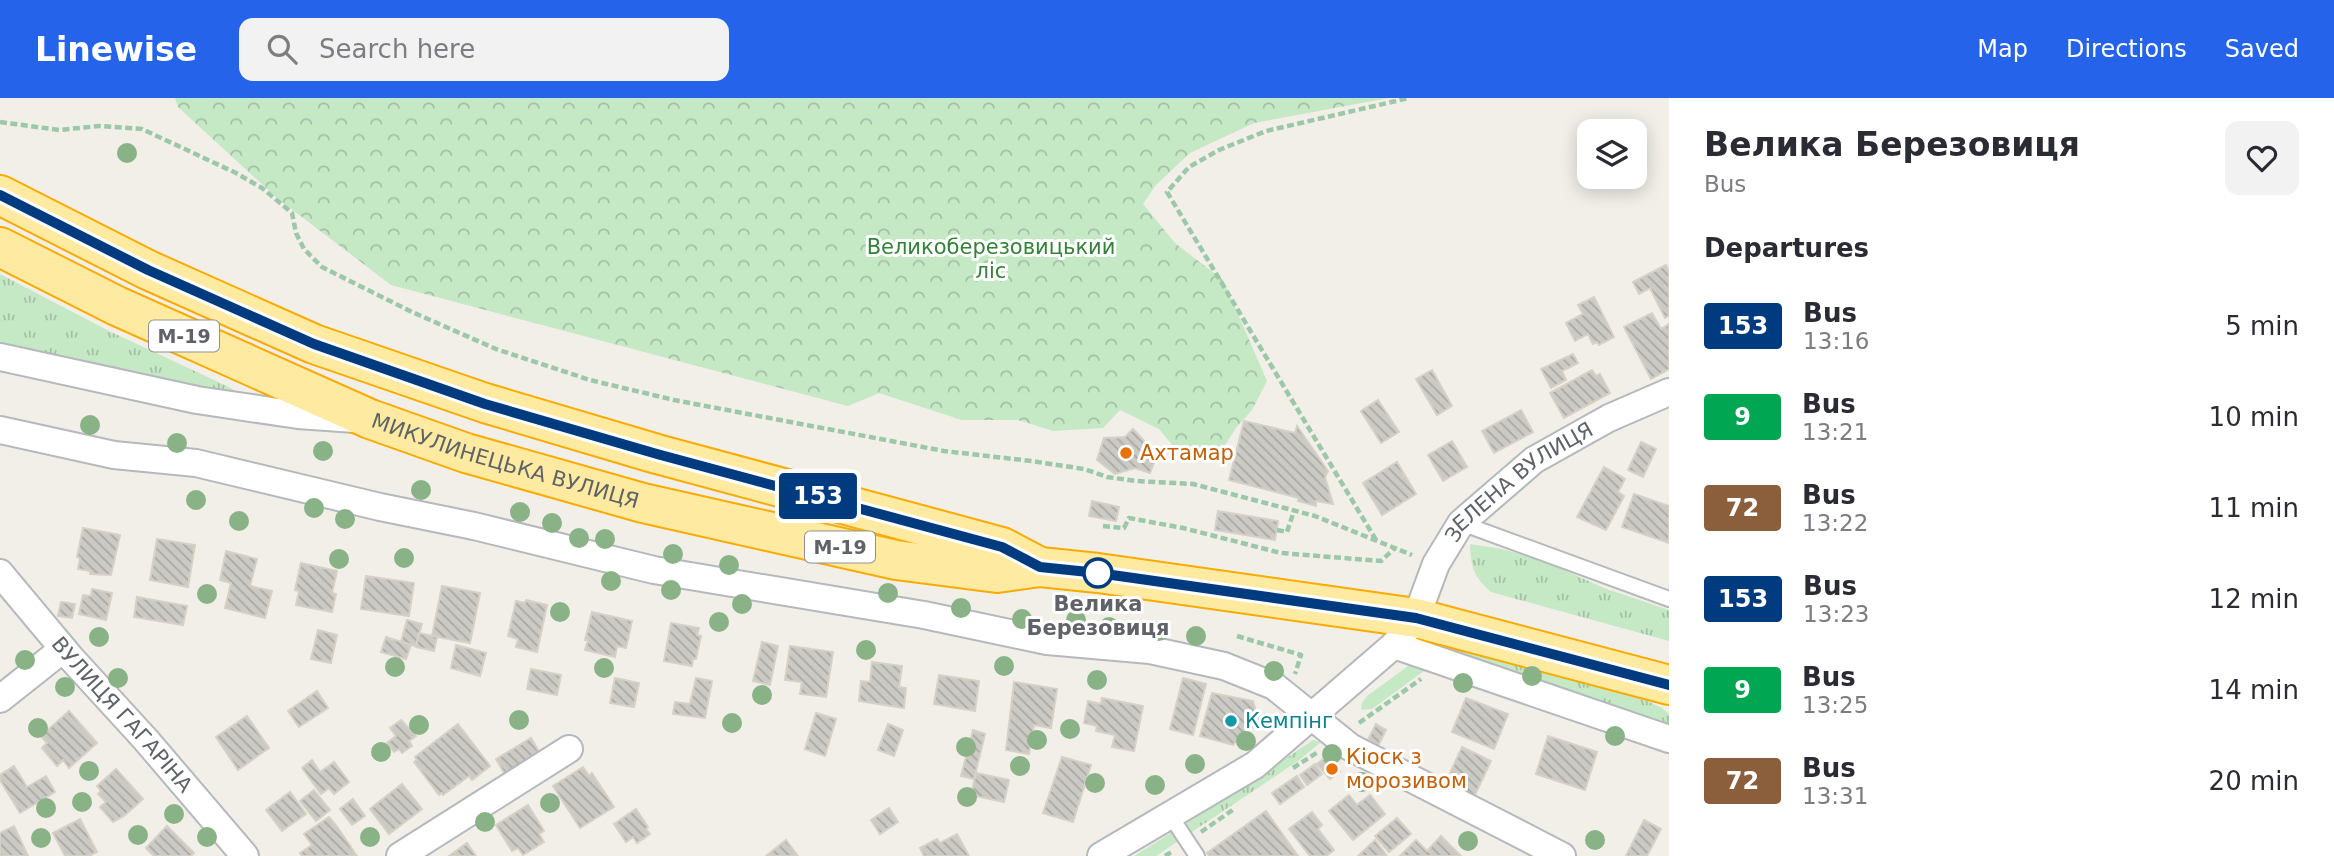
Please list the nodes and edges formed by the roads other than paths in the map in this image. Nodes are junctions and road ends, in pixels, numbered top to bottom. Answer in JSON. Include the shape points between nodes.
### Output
{"nodes":[{"id":1,"x":0,"y":195,"type":"edge"},
{"id":2,"x":0,"y":247,"type":"edge"},
{"id":3,"x":0,"y":357,"type":"edge"},
{"id":4,"x":1669,"y":392,"type":"edge"},
{"id":5,"x":370,"y":419,"type":"junction"},
{"id":6,"x":0,"y":430,"type":"edge"},
{"id":7,"x":1461,"y":523,"type":"junction"},
{"id":8,"x":1040,"y":567,"type":"junction"},
{"id":9,"x":0,"y":573,"type":"edge"},
{"id":10,"x":1669,"y":599,"type":"edge"},
{"id":11,"x":1405,"y":631,"type":"junction"},
{"id":12,"x":63,"y":649,"type":"junction"},
{"id":13,"x":1669,"y":685,"type":"edge"},
{"id":14,"x":0,"y":699,"type":"edge"},
{"id":15,"x":1310,"y":717,"type":"junction"},
{"id":16,"x":1669,"y":739,"type":"edge"},
{"id":17,"x":569,"y":749,"type":"dead end"},
{"id":18,"x":1170,"y":815,"type":"junction"},
{"id":19,"x":245,"y":856,"type":"edge"},
{"id":20,"x":400,"y":856,"type":"edge"},
{"id":21,"x":1101,"y":856,"type":"edge"},
{"id":22,"x":1197,"y":856,"type":"edge"},
{"id":23,"x":1562,"y":856,"type":"edge"}],
"edges":[{"from":1,"to":8,"type":"highway","name":"МИКУЛИНЕЦЬКА ВУЛИЦЯ","number":"М-19","via":[[148,270],[314,344],[485,404],[1002,547]]},
{"from":2,"to":5,"type":"highway","name":"МИКУЛИНЕЦЬКА ВУЛИЦЯ","number":"М-19","via":[[117,306]]},
{"from":3,"to":5,"type":"street","via":[[197,400],[308,416]]},
{"from":4,"to":7,"type":"street","name":"ЗЕЛЕНА ВУЛИЦЯ","via":[[1609,418],[1534,460]]},
{"from":5,"to":8,"type":"highway","name":"МИКУЛИНЕЦЬКА ВУЛИЦЯ","number":"М-19","via":[[466,453],[643,503],[896,560],[997,573]]},
{"from":6,"to":15,"type":"street","via":[[114,455],[196,463],[654,570],[923,615],[1046,641],[1150,650],[1224,666],[1274,686]]},
{"from":7,"to":10,"type":"lane"},
{"from":7,"to":11,"type":"street","name":"ЗЕЛЕНА ВУЛИЦЯ"},
{"from":8,"to":11,"type":"highway","name":"МИКУЛИНЕЦЬКА ВУЛИЦЯ","number":"М-19","via":[[1098,573]]},
{"from":9,"to":12,"type":"street","name":"ВУЛИЦЯ ГАГАРІНА"},
{"from":11,"to":13,"type":"highway","name":"МИКУЛИНЕЦЬКА ВУЛИЦЯ","number":"М-19"},
{"from":11,"to":15,"type":"street"},
{"from":11,"to":16,"type":"street","via":[[1436,660]]},
{"from":12,"to":14,"type":"street"},
{"from":12,"to":19,"type":"street","name":"ВУЛИЦЯ ГАГАРІНА"},
{"from":15,"to":18,"type":"street","via":[[1255,765]]},
{"from":15,"to":23,"type":"street","via":[[1350,747]]},
{"from":17,"to":20,"type":"street"},
{"from":18,"to":21,"type":"street"},
{"from":18,"to":22,"type":"lane"}]}
